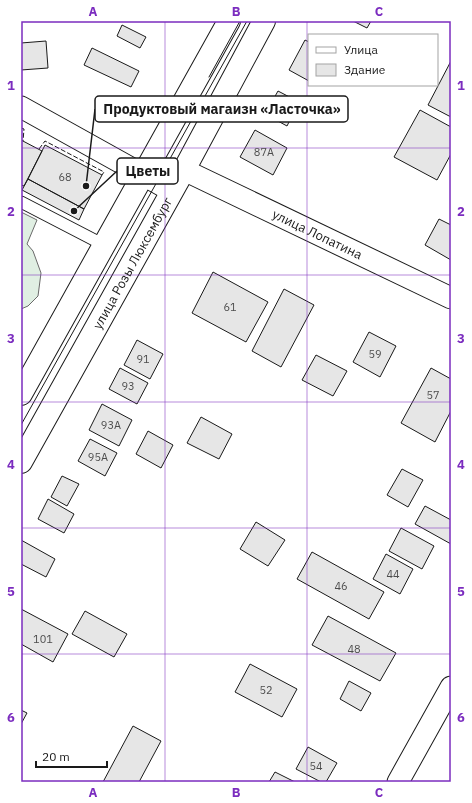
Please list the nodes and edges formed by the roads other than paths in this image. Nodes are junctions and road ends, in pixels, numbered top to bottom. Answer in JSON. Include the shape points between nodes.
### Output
{"nodes":[{"id":1,"x":229,"y":21,"type":"edge"},
{"id":2,"x":264,"y":21,"type":"edge"},
{"id":3,"x":21,"y":107,"type":"edge"},
{"id":4,"x":184,"y":170,"type":"junction"},
{"id":5,"x":143,"y":175,"type":"junction"},
{"id":6,"x":172,"y":191,"type":"junction"},
{"id":7,"x":21,"y":202,"type":"edge"},
{"id":8,"x":104,"y":245,"type":"junction"},
{"id":9,"x":451,"y":298,"type":"edge"},
{"id":10,"x":21,"y":394,"type":"edge"},
{"id":11,"x":21,"y":462,"type":"edge"},
{"id":12,"x":451,"y":687,"type":"edge"},
{"id":13,"x":398,"y":782,"type":"edge"}],
"edges":[{"from":1,"to":5,"type":"street"},
{"from":2,"to":4,"type":"street","name":"улица Розы Люксембург"},
{"from":3,"to":5,"type":"street"},
{"from":4,"to":6,"type":"street","name":"улица Розы Люксембург"},
{"from":4,"to":9,"type":"street","name":"улица Лопатина"},
{"from":5,"to":6,"type":"street"},
{"from":5,"to":8,"type":"street"},
{"from":6,"to":11,"type":"street","name":"улица Розы Люксембург"},
{"from":7,"to":8,"type":"lane"},
{"from":8,"to":10,"type":"street"},
{"from":12,"to":13,"type":"street"}]}
